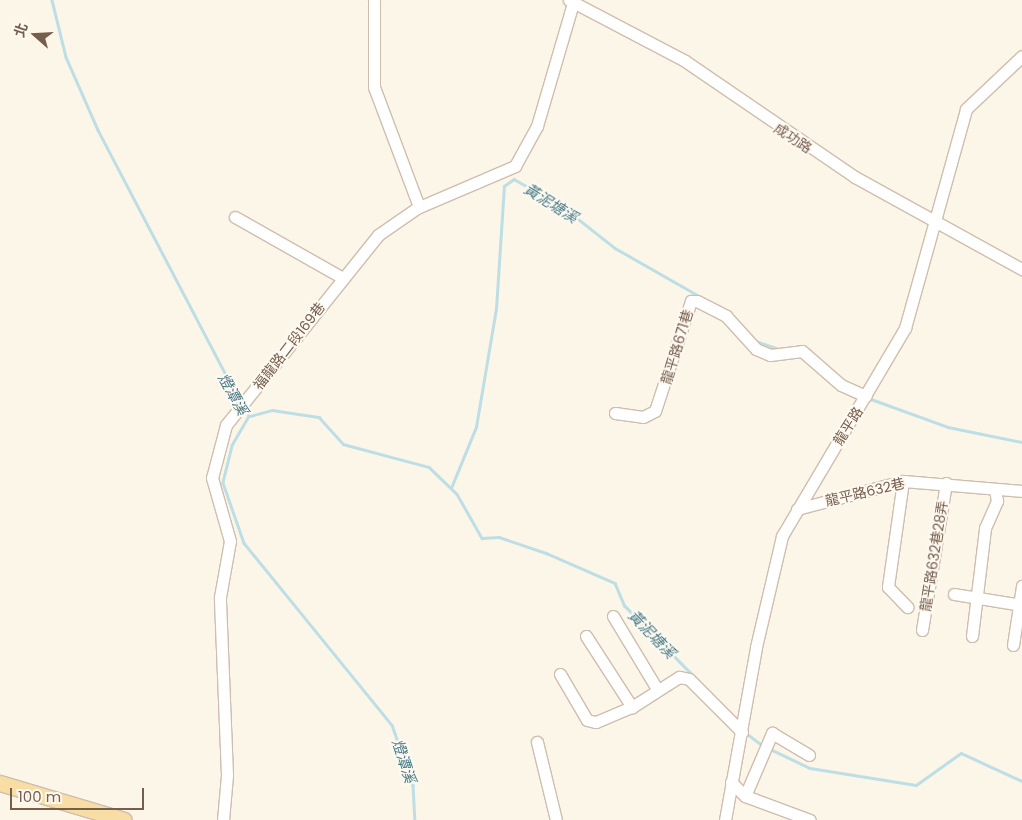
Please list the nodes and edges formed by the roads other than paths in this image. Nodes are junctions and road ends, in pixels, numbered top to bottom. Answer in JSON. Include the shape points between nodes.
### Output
{"nodes":[{"id":1,"x":374,"y":0,"type":"edge"},
{"id":2,"x":571,"y":1,"type":"edge"},
{"id":3,"x":1022,"y":56,"type":"edge"},
{"id":4,"x":419,"y":207,"type":"junction"},
{"id":5,"x":235,"y":217,"type":"dead end"},
{"id":6,"x":936,"y":220,"type":"junction"},
{"id":7,"x":1022,"y":269,"type":"edge"},
{"id":8,"x":343,"y":278,"type":"junction"},
{"id":9,"x":866,"y":396,"type":"junction"},
{"id":10,"x":615,"y":413,"type":"dead end"},
{"id":11,"x":902,"y":481,"type":"junction"},
{"id":12,"x":946,"y":483,"type":"junction"},
{"id":13,"x":995,"y":490,"type":"junction"},
{"id":14,"x":1022,"y":491,"type":"edge"},
{"id":15,"x":797,"y":509,"type":"junction"},
{"id":16,"x":1022,"y":586,"type":"edge"},
{"id":17,"x":954,"y":594,"type":"dead end"},
{"id":18,"x":977,"y":598,"type":"junction"},
{"id":19,"x":1021,"y":605,"type":"edge"},
{"id":20,"x":907,"y":607,"type":"dead end"},
{"id":21,"x":613,"y":616,"type":"dead end"},
{"id":22,"x":922,"y":630,"type":"dead end"},
{"id":23,"x":586,"y":636,"type":"dead end"},
{"id":24,"x":972,"y":636,"type":"dead end"},
{"id":25,"x":1013,"y":645,"type":"dead end"},
{"id":26,"x":560,"y":674,"type":"dead end"},
{"id":27,"x":657,"y":689,"type":"junction"},
{"id":28,"x":632,"y":707,"type":"junction"},
{"id":29,"x":742,"y":732,"type":"junction"},
{"id":30,"x":537,"y":742,"type":"dead end"},
{"id":31,"x":810,"y":755,"type":"dead end"},
{"id":32,"x":731,"y":782,"type":"junction"},
{"id":33,"x":0,"y":783,"type":"edge"},
{"id":34,"x":745,"y":796,"type":"junction"},
{"id":35,"x":124,"y":820,"type":"edge"},
{"id":36,"x":223,"y":820,"type":"edge"},
{"id":37,"x":556,"y":820,"type":"edge"},
{"id":38,"x":725,"y":820,"type":"edge"},
{"id":39,"x":810,"y":820,"type":"edge"}],
"edges":[{"from":1,"to":4,"type":"street","via":[[374,87]]},
{"from":2,"to":4,"type":"street","name":"福龍路二段169巷","via":[[537,126],[515,166]]},
{"from":2,"to":6,"type":"street","name":"成功路","via":[[685,61],[855,178]]},
{"from":3,"to":6,"type":"street","name":"龍平路","via":[[966,109]]},
{"from":4,"to":8,"type":"street","name":"福龍路二段169巷","via":[[378,235]]},
{"from":5,"to":8,"type":"street"},
{"from":6,"to":7,"type":"street","name":"成功路"},
{"from":6,"to":9,"type":"street","name":"龍平路","via":[[905,328]]},
{"from":8,"to":36,"type":"street","name":"福龍路二段169巷","via":[[226,425],[212,478],[230,541],[220,597],[227,775]]},
{"from":9,"to":10,"type":"street","name":"龍平路671巷","via":[[841,385],[802,351],[770,355],[756,349],[726,316],[697,301],[690,301],[655,411],[643,417]]},
{"from":9,"to":15,"type":"street","name":"龍平路"},
{"from":11,"to":12,"type":"street","name":"龍平路632巷"},
{"from":11,"to":15,"type":"street","name":"龍平路632巷"},
{"from":11,"to":20,"type":"street","via":[[888,587]]},
{"from":12,"to":13,"type":"street","name":"龍平路632巷"},
{"from":12,"to":22,"type":"street","name":"龍平路632巷28弄"},
{"from":13,"to":14,"type":"street","name":"龍平路632巷"},
{"from":13,"to":18,"type":"street","via":[[997,501],[985,528]]},
{"from":15,"to":29,"type":"street","name":"龍平路","via":[[778,552]]},
{"from":16,"to":19,"type":"street"},
{"from":17,"to":18,"type":"street"},
{"from":18,"to":19,"type":"street"},
{"from":18,"to":24,"type":"street"},
{"from":19,"to":25,"type":"street"},
{"from":21,"to":27,"type":"street"},
{"from":23,"to":28,"type":"street"},
{"from":26,"to":28,"type":"street","via":[[587,720],[596,722]]},
{"from":27,"to":28,"type":"street"},
{"from":27,"to":29,"type":"street","via":[[670,679],[689,679]]},
{"from":29,"to":32,"type":"street","name":"龍平路"},
{"from":30,"to":37,"type":"street"},
{"from":31,"to":34,"type":"street","via":[[772,733]]},
{"from":32,"to":34,"type":"street"},
{"from":32,"to":38,"type":"street","name":"龍平路"},
{"from":33,"to":35,"type":"main road"},
{"from":34,"to":39,"type":"street"}]}
